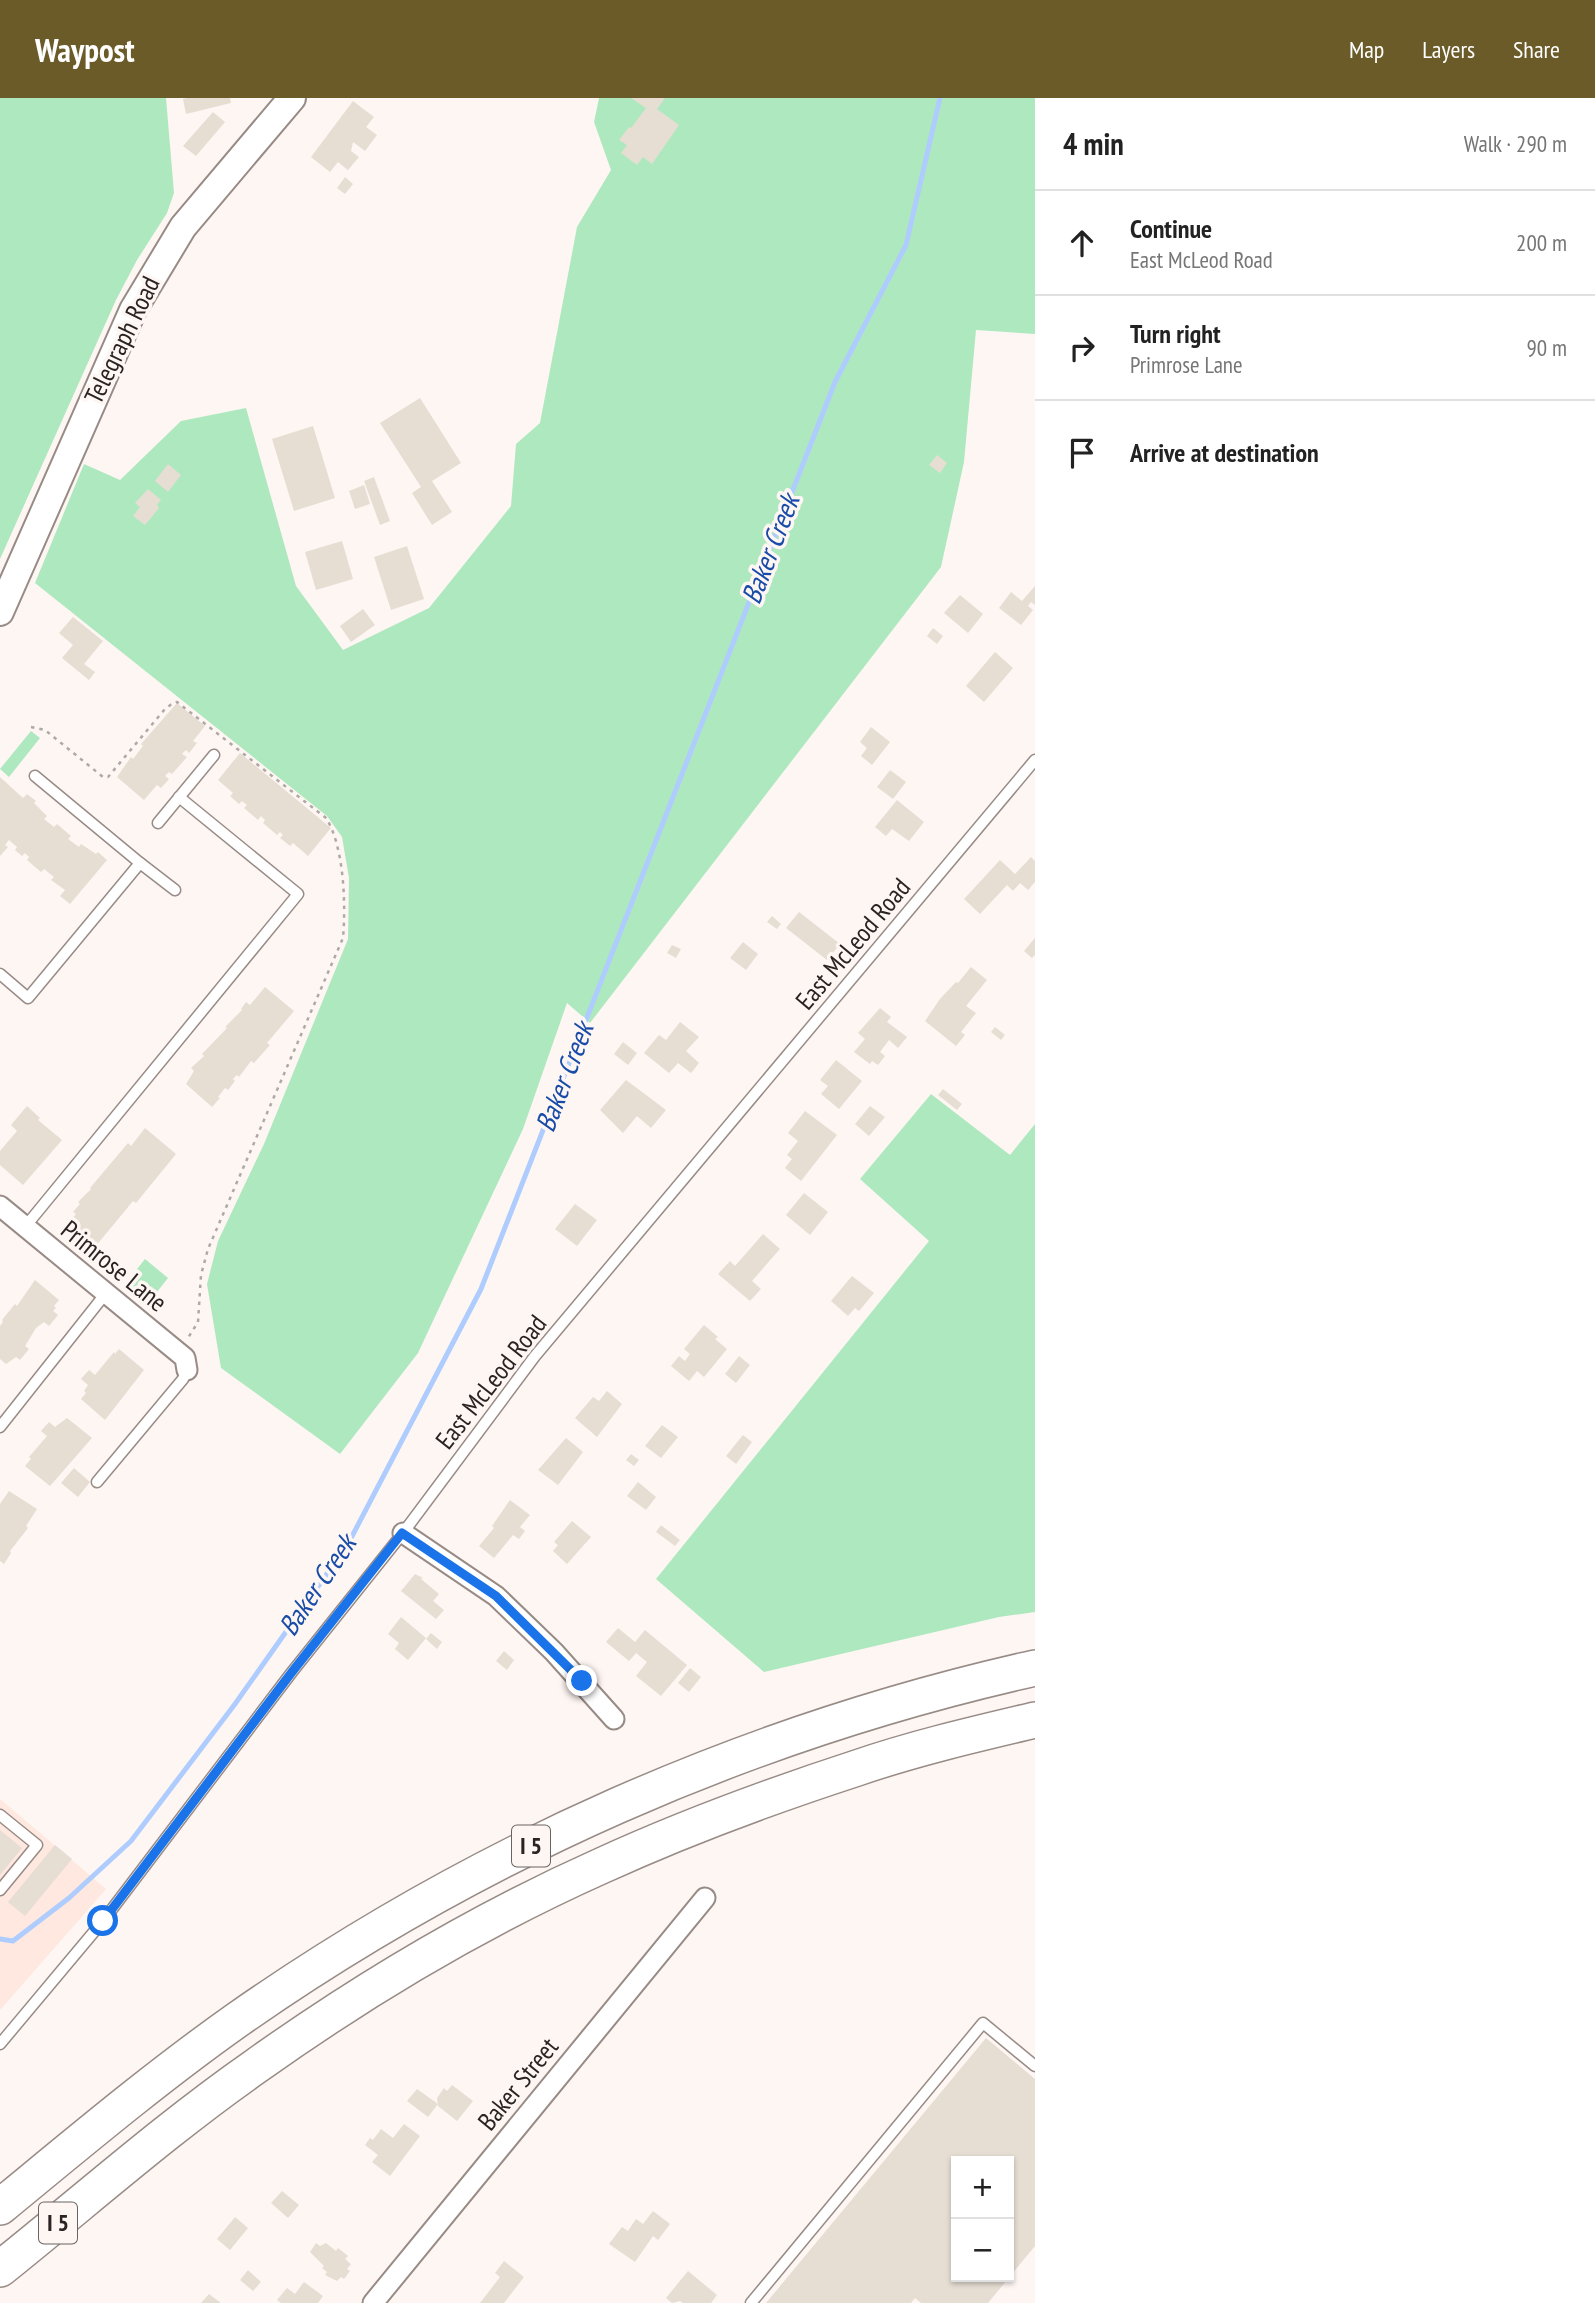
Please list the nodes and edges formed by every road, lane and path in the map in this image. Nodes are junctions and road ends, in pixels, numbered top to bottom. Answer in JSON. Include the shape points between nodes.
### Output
{"nodes":[{"id":1,"x":292,"y":98,"type":"edge"},
{"id":2,"x":0,"y":612,"type":"edge"},
{"id":3,"x":214,"y":755,"type":"dead end"},
{"id":4,"x":1035,"y":760,"type":"edge"},
{"id":5,"x":35,"y":776,"type":"dead end"},
{"id":6,"x":180,"y":797,"type":"junction"},
{"id":7,"x":158,"y":823,"type":"dead end"},
{"id":8,"x":140,"y":863,"type":"junction"},
{"id":9,"x":175,"y":890,"type":"dead end"},
{"id":10,"x":0,"y":974,"type":"edge"},
{"id":11,"x":0,"y":1206,"type":"edge"},
{"id":12,"x":25,"y":1227,"type":"junction"},
{"id":13,"x":106,"y":1293,"type":"junction"},
{"id":14,"x":187,"y":1370,"type":"joint"},
{"id":15,"x":0,"y":1427,"type":"edge"},
{"id":16,"x":97,"y":1482,"type":"dead end"},
{"id":17,"x":402,"y":1533,"type":"junction"},
{"id":18,"x":1035,"y":1668,"type":"edge"},
{"id":19,"x":614,"y":1719,"type":"dead end"},
{"id":20,"x":1035,"y":1720,"type":"edge"},
{"id":21,"x":0,"y":1815,"type":"edge"},
{"id":22,"x":0,"y":1890,"type":"edge"},
{"id":23,"x":705,"y":1899,"type":"dead end"},
{"id":24,"x":0,"y":2044,"type":"edge"},
{"id":25,"x":1035,"y":2066,"type":"edge"},
{"id":26,"x":83,"y":2138,"type":"junction"},
{"id":27,"x":116,"y":2176,"type":"junction"},
{"id":28,"x":0,"y":2199,"type":"edge"},
{"id":29,"x":0,"y":2207,"type":"edge"},
{"id":30,"x":0,"y":2269,"type":"edge"},
{"id":31,"x":0,"y":2279,"type":"edge"},
{"id":32,"x":373,"y":2303,"type":"edge"},
{"id":33,"x":751,"y":2303,"type":"edge"}],
"edges":[{"from":1,"to":2,"type":"street","name":"Telegraph Road","via":[[183,227],[133,310]]},
{"from":3,"to":6,"type":"lane"},
{"from":4,"to":17,"type":"lane","name":"East McLeod Road","via":[[535,1356]]},
{"from":5,"to":8,"type":"lane"},
{"from":6,"to":7,"type":"lane"},
{"from":6,"to":12,"type":"lane","via":[[298,894]]},
{"from":8,"to":9,"type":"lane"},
{"from":8,"to":10,"type":"lane","via":[[28,998]]},
{"from":11,"to":12,"type":"street","name":"Primrose Lane"},
{"from":12,"to":13,"type":"street","name":"Primrose Lane"},
{"from":13,"to":14,"type":"street","name":"Primrose Lane","via":[[186,1358]]},
{"from":13,"to":15,"type":"lane"},
{"from":14,"to":16,"type":"lane"},
{"from":17,"to":19,"type":"street","via":[[496,1596]]},
{"from":17,"to":24,"type":"lane","name":"East McLeod Road","via":[[103,1921]]},
{"from":18,"to":26,"type":"highway","number":"I 5","via":[[897,1703],[784,1739],[668,1783],[555,1834],[452,1887],[286,1988],[197,2049]]},
{"from":20,"to":27,"type":"highway","number":"I 5","via":[[846,1771],[662,1839],[528,1901],[298,2037]]},
{"from":21,"to":22,"type":"lane","via":[[37,1846]]},
{"from":23,"to":32,"type":"street","name":"Baker Street"},
{"from":25,"to":33,"type":"lane","via":[[983,2023]]},
{"from":26,"to":28,"type":"highway"},
{"from":26,"to":29,"type":"highway","number":"I 5"},
{"from":27,"to":30,"type":"highway","number":"I 5"},
{"from":27,"to":31,"type":"highway"}]}
